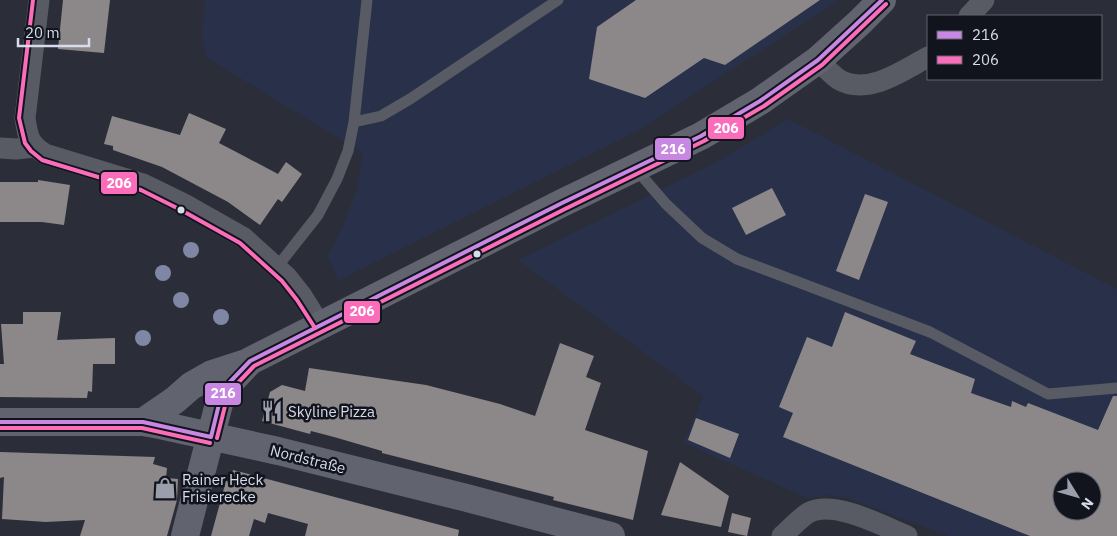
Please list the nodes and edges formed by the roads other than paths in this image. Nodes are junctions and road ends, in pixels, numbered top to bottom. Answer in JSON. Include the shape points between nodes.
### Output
{"nodes":[{"id":1,"x":40,"y":0,"type":"edge"},
{"id":2,"x":367,"y":0,"type":"edge"},
{"id":3,"x":558,"y":0,"type":"edge"},
{"id":4,"x":882,"y":0,"type":"edge"},
{"id":5,"x":984,"y":0,"type":"edge"},
{"id":6,"x":970,"y":15,"type":"edge"},
{"id":7,"x":927,"y":58,"type":"edge"},
{"id":8,"x":818,"y":60,"type":"junction"},
{"id":9,"x":354,"y":122,"type":"junction"},
{"id":10,"x":34,"y":147,"type":"junction"},
{"id":11,"x":0,"y":148,"type":"edge"},
{"id":12,"x":635,"y":168,"type":"junction"},
{"id":13,"x":277,"y":266,"type":"junction"},
{"id":14,"x":320,"y":325,"type":"junction"},
{"id":15,"x":250,"y":361,"type":"junction"},
{"id":16,"x":1117,"y":388,"type":"edge"},
{"id":17,"x":0,"y":422,"type":"edge"},
{"id":18,"x":143,"y":422,"type":"junction"},
{"id":19,"x":210,"y":437,"type":"junction"},
{"id":20,"x":185,"y":536,"type":"edge"},
{"id":21,"x":611,"y":536,"type":"edge"},
{"id":22,"x":782,"y":536,"type":"edge"},
{"id":23,"x":907,"y":536,"type":"edge"}],
"edges":[{"from":1,"to":10,"type":"street","via":[[25,118],[27,133]]},
{"from":2,"to":9,"type":"lane"},
{"from":3,"to":9,"type":"lane","via":[[410,100],[381,116]]},
{"from":4,"to":8,"type":"main road"},
{"from":5,"to":6,"type":"street"},
{"from":7,"to":8,"type":"street","via":[[883,80],[866,84],[854,84],[838,78]]},
{"from":8,"to":12,"type":"main road","via":[[752,106],[701,136]]},
{"from":9,"to":13,"type":"lane","via":[[338,179],[318,214]]},
{"from":10,"to":11,"type":"street"},
{"from":10,"to":13,"type":"street","via":[[46,154],[143,184],[184,204],[244,238]]},
{"from":12,"to":14,"type":"main road"},
{"from":12,"to":16,"type":"lane","via":[[702,238],[737,259],[930,332],[1048,394]]},
{"from":13,"to":14,"type":"street","via":[[302,296]]},
{"from":14,"to":15,"type":"main road"},
{"from":15,"to":18,"type":"main road","via":[[212,374]]},
{"from":15,"to":19,"type":"main road","via":[[220,400]]},
{"from":17,"to":18,"type":"main road","name":"Nordstraße"},
{"from":18,"to":19,"type":"main road","name":"Nordstraße"},
{"from":19,"to":20,"type":"main road"},
{"from":19,"to":21,"type":"main road","name":"Nordstraße","via":[[278,451]]},
{"from":22,"to":23,"type":"street","via":[[809,513],[826,509],[844,511]]}]}
